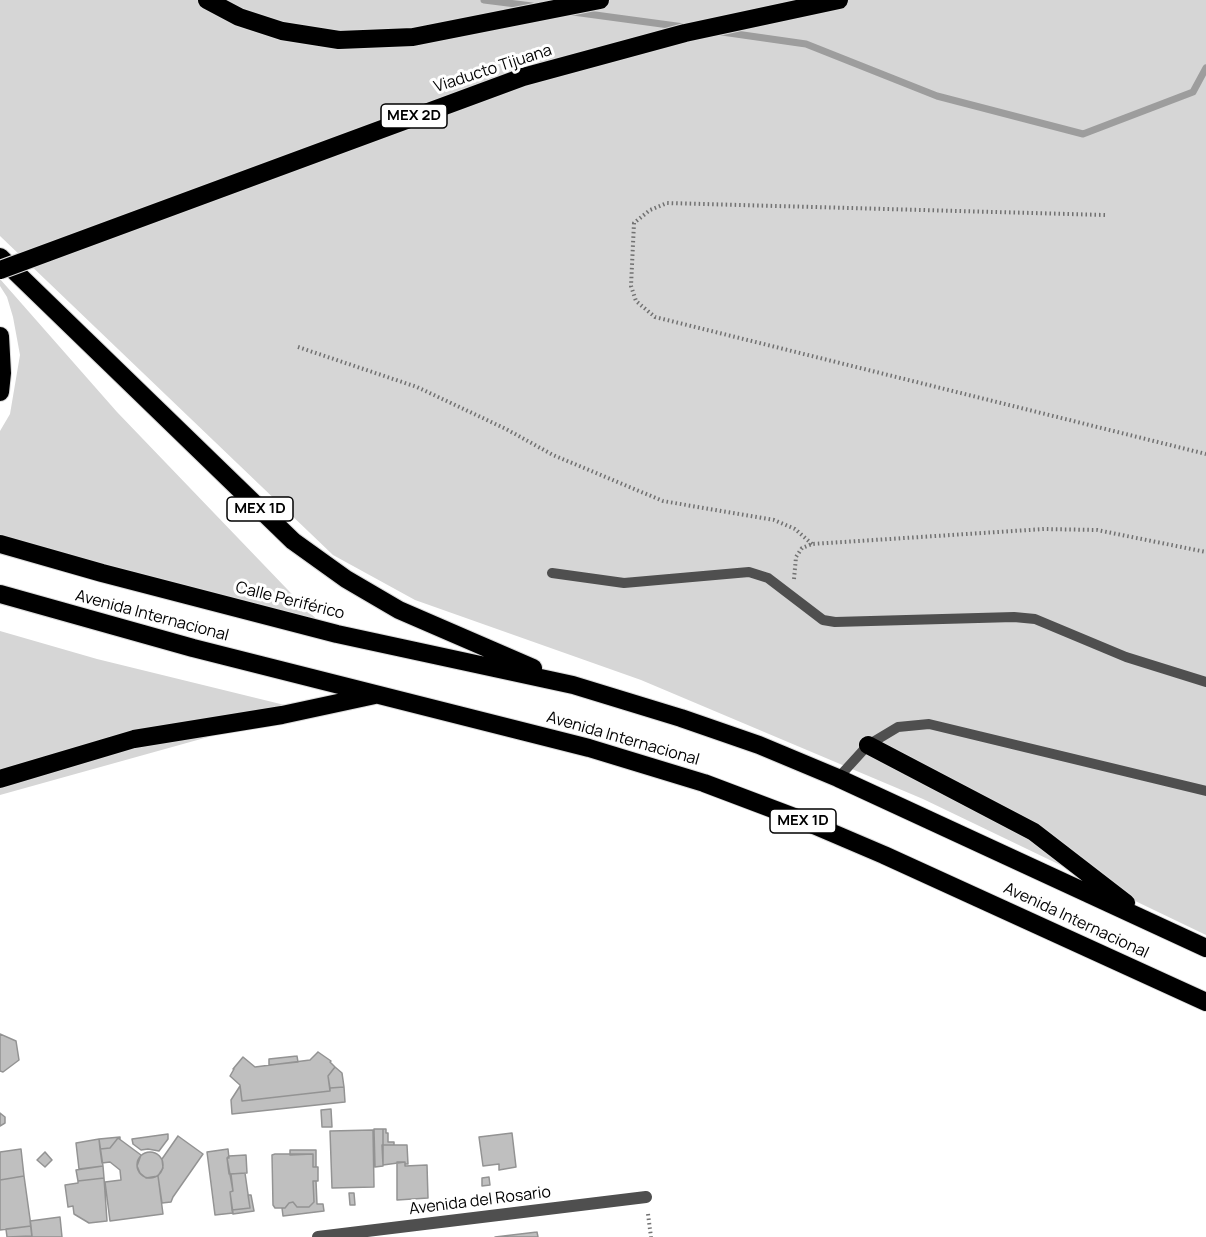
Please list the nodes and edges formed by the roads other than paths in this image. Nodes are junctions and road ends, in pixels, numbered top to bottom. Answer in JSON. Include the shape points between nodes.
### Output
{"nodes":[{"id":1,"x":207,"y":0,"type":"edge"},
{"id":2,"x":600,"y":0,"type":"edge"},
{"id":3,"x":839,"y":0,"type":"edge"},
{"id":4,"x":0,"y":257,"type":"edge"},
{"id":5,"x":0,"y":270,"type":"edge"},
{"id":6,"x":0,"y":336,"type":"edge"},
{"id":7,"x":0,"y":392,"type":"edge"},
{"id":8,"x":0,"y":544,"type":"edge"},
{"id":9,"x":552,"y":573,"type":"dead end"},
{"id":10,"x":0,"y":594,"type":"edge"},
{"id":11,"x":1206,"y":682,"type":"edge"},
{"id":12,"x":573,"y":685,"type":"junction"},
{"id":13,"x":381,"y":694,"type":"junction"},
{"id":14,"x":868,"y":745,"type":"junction"},
{"id":15,"x":838,"y":778,"type":"junction"},
{"id":16,"x":0,"y":779,"type":"edge"},
{"id":17,"x":1206,"y":791,"type":"edge"},
{"id":18,"x":1151,"y":922,"type":"junction"},
{"id":19,"x":1206,"y":948,"type":"edge"},
{"id":20,"x":1206,"y":1002,"type":"edge"},
{"id":21,"x":646,"y":1197,"type":"road end"},
{"id":22,"x":318,"y":1237,"type":"edge"}],
"edges":[{"from":1,"to":2,"type":"highway","via":[[239,18],[282,31],[339,40],[413,37]]},
{"from":3,"to":5,"type":"highway","name":"Viaducto Tijuana","number":"MEX 2D","bridge":true,"via":[[685,33],[523,77]]},
{"from":4,"to":12,"type":"highway","number":"MEX 1D","via":[[292,540],[345,579],[399,610]]},
{"from":6,"to":7,"type":"highway"},
{"from":8,"to":12,"type":"highway","name":"Calle Periférico","via":[[337,634]]},
{"from":9,"to":11,"type":"lane","via":[[624,583],[749,572],[768,578],[823,620],[835,622],[1035,619],[1126,657]]},
{"from":10,"to":13,"type":"highway","name":"Avenida Internacional","number":"MEX 1D","via":[[193,648]]},
{"from":12,"to":15,"type":"highway","name":"Avenida Internacional","number":"MEX 1D","via":[[681,718]]},
{"from":13,"to":16,"type":"highway","via":[[134,739]]},
{"from":13,"to":20,"type":"highway","name":"Avenida Internacional","number":"MEX 1D","via":[[589,748],[802,820]]},
{"from":14,"to":15,"type":"lane"},
{"from":14,"to":17,"type":"lane","via":[[898,727],[929,724]]},
{"from":14,"to":18,"type":"highway","via":[[1034,832]]},
{"from":15,"to":18,"type":"highway","name":"Avenida Internacional","number":"MEX 1D"},
{"from":18,"to":19,"type":"highway","name":"Avenida Internacional","number":"MEX 1D"},
{"from":21,"to":22,"type":"street","name":"Avenida del Rosario"}]}
